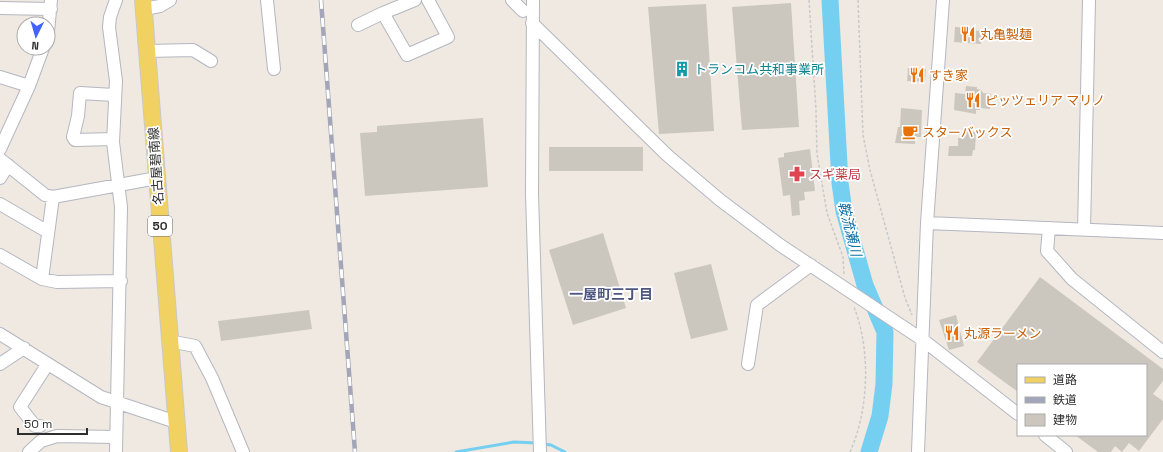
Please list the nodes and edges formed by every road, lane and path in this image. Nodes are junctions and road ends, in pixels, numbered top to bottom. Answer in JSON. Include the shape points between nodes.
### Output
{"nodes":[{"id":1,"x":116,"y":0,"type":"edge"},
{"id":2,"x":170,"y":0,"type":"edge"},
{"id":3,"x":266,"y":0,"type":"edge"},
{"id":4,"x":415,"y":0,"type":"edge"},
{"id":5,"x":428,"y":0,"type":"edge"},
{"id":6,"x":512,"y":0,"type":"edge"},
{"id":7,"x":533,"y":0,"type":"edge"},
{"id":8,"x":809,"y":0,"type":"edge"},
{"id":9,"x":858,"y":0,"type":"edge"},
{"id":10,"x":943,"y":0,"type":"edge"},
{"id":11,"x":1089,"y":0,"type":"edge"},
{"id":12,"x":143,"y":4,"type":"edge"},
{"id":13,"x":51,"y":5,"type":"edge"},
{"id":14,"x":0,"y":8,"type":"edge"},
{"id":15,"x":523,"y":11,"type":"dead end"},
{"id":16,"x":383,"y":14,"type":"junction"},
{"id":17,"x":50,"y":16,"type":"edge"},
{"id":18,"x":532,"y":23,"type":"junction"},
{"id":19,"x":358,"y":25,"type":"dead end"},
{"id":20,"x":147,"y":51,"type":"junction"},
{"id":21,"x":40,"y":56,"type":"edge"},
{"id":22,"x":211,"y":61,"type":"dead end"},
{"id":23,"x":274,"y":69,"type":"dead end"},
{"id":24,"x":0,"y":77,"type":"edge"},
{"id":25,"x":29,"y":86,"type":"junction"},
{"id":26,"x":114,"y":95,"type":"junction"},
{"id":27,"x":3,"y":134,"type":"edge"},
{"id":28,"x":113,"y":139,"type":"junction"},
{"id":29,"x":0,"y":150,"type":"edge"},
{"id":30,"x":4,"y":162,"type":"edge"},
{"id":31,"x":0,"y":178,"type":"edge"},
{"id":32,"x":157,"y":178,"type":"junction"},
{"id":33,"x":117,"y":186,"type":"junction"},
{"id":34,"x":53,"y":198,"type":"junction"},
{"id":35,"x":0,"y":204,"type":"edge"},
{"id":36,"x":927,"y":223,"type":"junction"},
{"id":37,"x":1049,"y":228,"type":"junction"},
{"id":38,"x":1084,"y":230,"type":"junction"},
{"id":39,"x":48,"y":232,"type":"junction"},
{"id":40,"x":1163,"y":234,"type":"edge"},
{"id":41,"x":0,"y":255,"type":"edge"},
{"id":42,"x":812,"y":265,"type":"junction"},
{"id":43,"x":42,"y":279,"type":"junction"},
{"id":44,"x":121,"y":281,"type":"junction"},
{"id":45,"x":849,"y":290,"type":"junction"},
{"id":46,"x":854,"y":307,"type":"dead end"},
{"id":47,"x":910,"y":323,"type":"junction"},
{"id":48,"x":0,"y":334,"type":"edge"},
{"id":49,"x":923,"y":340,"type":"junction"},
{"id":50,"x":169,"y":341,"type":"junction"},
{"id":51,"x":24,"y":348,"type":"junction"},
{"id":52,"x":1163,"y":352,"type":"edge"},
{"id":53,"x":0,"y":364,"type":"edge"},
{"id":54,"x":748,"y":364,"type":"dead end"},
{"id":55,"x":47,"y":365,"type":"junction"},
{"id":56,"x":118,"y":404,"type":"junction"},
{"id":57,"x":1017,"y":413,"type":"edge"},
{"id":58,"x":176,"y":422,"type":"junction"},
{"id":59,"x":40,"y":426,"type":"dead end"},
{"id":60,"x":1046,"y":436,"type":"edge"},
{"id":61,"x":116,"y":438,"type":"junction"},
{"id":62,"x":540,"y":446,"type":"edge"},
{"id":63,"x":29,"y":452,"type":"edge"},
{"id":64,"x":116,"y":452,"type":"edge"},
{"id":65,"x":179,"y":452,"type":"edge"},
{"id":66,"x":243,"y":452,"type":"edge"},
{"id":67,"x":850,"y":452,"type":"edge"},
{"id":68,"x":918,"y":452,"type":"edge"},
{"id":69,"x":1066,"y":452,"type":"edge"}],
"edges":[{"from":1,"to":26,"type":"street","via":[[109,27],[116,81]]},
{"from":2,"to":12,"type":"street","via":[[160,6]]},
{"from":3,"to":23,"type":"street"},
{"from":4,"to":16,"type":"street"},
{"from":5,"to":16,"type":"street","via":[[448,37],[407,55]]},
{"from":6,"to":15,"type":"street"},
{"from":7,"to":18,"type":"street"},
{"from":8,"to":45,"type":"path","via":[[817,154],[827,213],[843,257]]},
{"from":9,"to":47,"type":"path","via":[[863,135]]},
{"from":10,"to":36,"type":"street"},
{"from":11,"to":38,"type":"street"},
{"from":12,"to":20,"type":"main road","name":"名古屋碧南線","number":"50"},
{"from":13,"to":14,"type":"street"},
{"from":13,"to":17,"type":"street"},
{"from":16,"to":19,"type":"street"},
{"from":18,"to":42,"type":"street","via":[[662,149],[714,195],[780,245]]},
{"from":18,"to":62,"type":"street","via":[[532,194]]},
{"from":20,"to":22,"type":"street","via":[[193,50]]},
{"from":20,"to":32,"type":"main road","name":"名古屋碧南線","number":"50"},
{"from":21,"to":25,"type":"street"},
{"from":24,"to":25,"type":"street"},
{"from":25,"to":27,"type":"street"},
{"from":26,"to":28,"type":"street"},
{"from":26,"to":28,"type":"street","via":[[80,93],[73,137],[75,140]]},
{"from":27,"to":29,"type":"street"},
{"from":28,"to":33,"type":"street"},
{"from":30,"to":31,"type":"street"},
{"from":30,"to":34,"type":"street","via":[[45,195]]},
{"from":32,"to":33,"type":"street"},
{"from":32,"to":50,"type":"main road","name":"名古屋碧南線","number":"50"},
{"from":33,"to":34,"type":"street"},
{"from":33,"to":44,"type":"street","via":[[121,207]]},
{"from":34,"to":39,"type":"street"},
{"from":35,"to":39,"type":"street"},
{"from":36,"to":37,"type":"street"},
{"from":36,"to":49,"type":"street"},
{"from":37,"to":38,"type":"street"},
{"from":37,"to":52,"type":"street","via":[[1047,251],[1072,279]]},
{"from":38,"to":40,"type":"street"},
{"from":39,"to":43,"type":"street"},
{"from":41,"to":43,"type":"street"},
{"from":42,"to":45,"type":"street"},
{"from":42,"to":54,"type":"street","via":[[757,306]]},
{"from":43,"to":44,"type":"street","via":[[58,282]]},
{"from":44,"to":56,"type":"street"},
{"from":45,"to":47,"type":"street"},
{"from":46,"to":67,"type":"path","via":[[864,341],[866,376],[862,409]]},
{"from":47,"to":49,"type":"street"},
{"from":48,"to":51,"type":"street"},
{"from":49,"to":57,"type":"street"},
{"from":49,"to":68,"type":"street"},
{"from":50,"to":58,"type":"main road","name":"名古屋碧南線","number":"50"},
{"from":50,"to":66,"type":"street","via":[[194,346],[212,378]]},
{"from":51,"to":53,"type":"street"},
{"from":51,"to":55,"type":"street"},
{"from":55,"to":56,"type":"street","via":[[101,397]]},
{"from":55,"to":59,"type":"street","via":[[20,407],[35,426]]},
{"from":56,"to":58,"type":"street"},
{"from":56,"to":61,"type":"street"},
{"from":58,"to":65,"type":"main road","name":"名古屋碧南線","number":"50"},
{"from":60,"to":69,"type":"street"},
{"from":61,"to":63,"type":"street","via":[[57,436],[41,441]]},
{"from":61,"to":64,"type":"street"}]}
